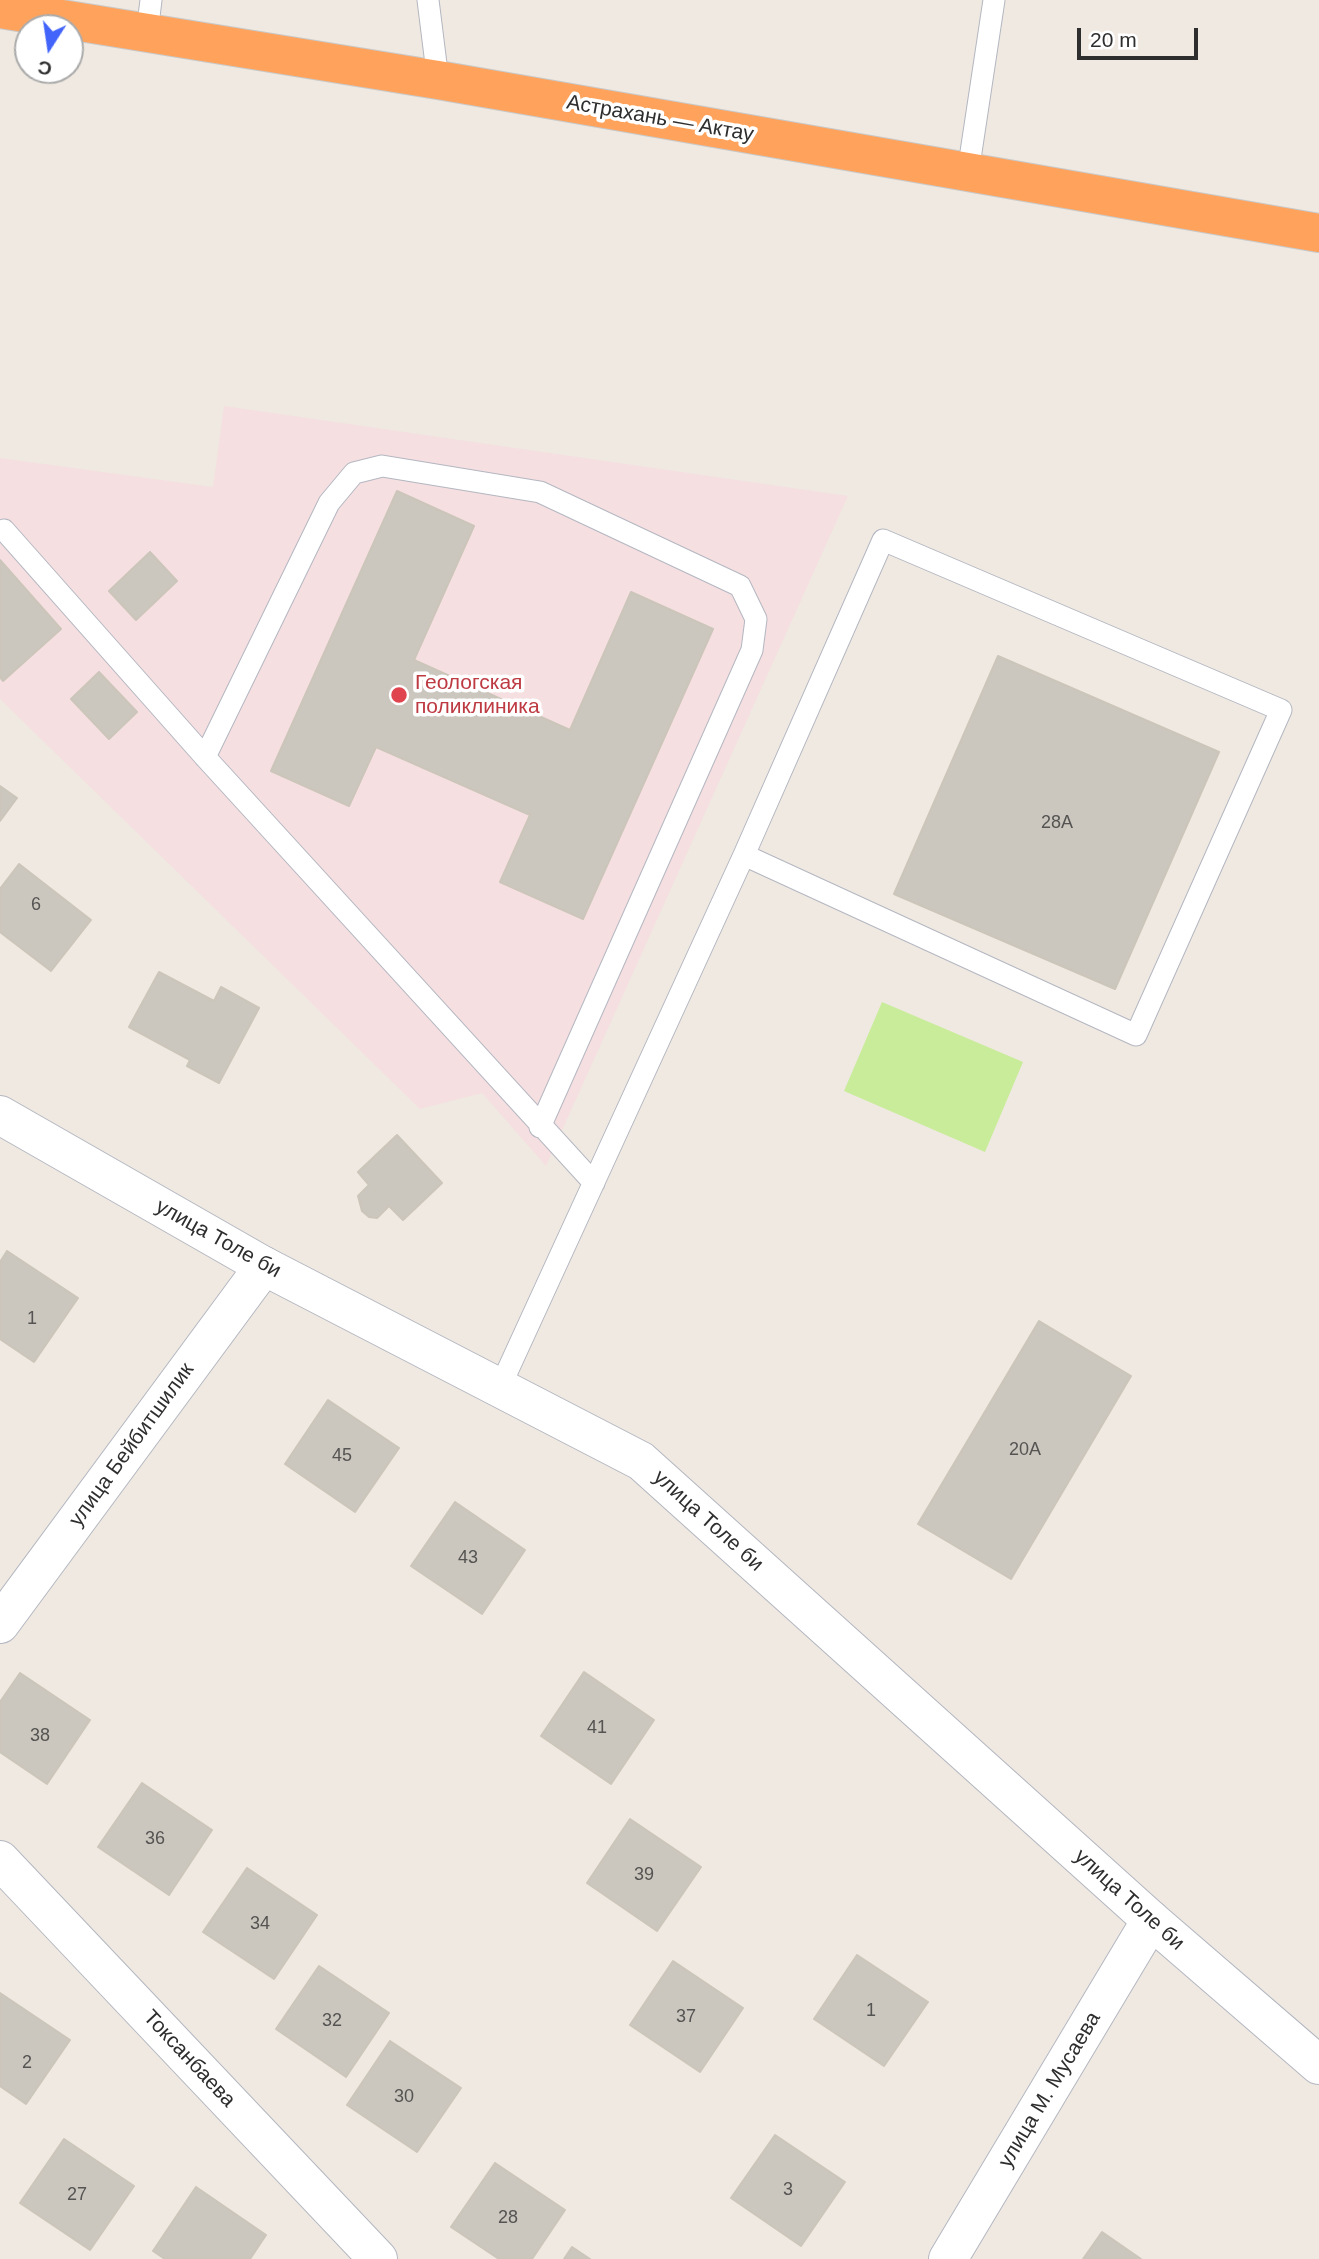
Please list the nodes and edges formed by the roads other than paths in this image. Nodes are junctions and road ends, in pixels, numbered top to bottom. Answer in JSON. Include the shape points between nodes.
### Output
{"nodes":[{"id":1,"x":428,"y":0,"type":"edge"},
{"id":2,"x":994,"y":0,"type":"edge"},
{"id":3,"x":0,"y":9,"type":"edge"},
{"id":4,"x":74,"y":10,"type":"edge"},
{"id":5,"x":149,"y":16,"type":"edge"},
{"id":6,"x":438,"y":80,"type":"junction"},
{"id":7,"x":968,"y":172,"type":"junction"},
{"id":8,"x":1319,"y":233,"type":"edge"},
{"id":9,"x":4,"y":530,"type":"dead end"},
{"id":10,"x":205,"y":757,"type":"junction"},
{"id":11,"x":744,"y":855,"type":"junction"},
{"id":12,"x":0,"y":1115,"type":"edge"},
{"id":13,"x":540,"y":1127,"type":"junction"},
{"id":14,"x":594,"y":1184,"type":"junction"},
{"id":15,"x":264,"y":1266,"type":"junction"},
{"id":16,"x":500,"y":1388,"type":"junction"},
{"id":17,"x":0,"y":1624,"type":"edge"},
{"id":18,"x":0,"y":1860,"type":"edge"},
{"id":19,"x":1151,"y":1920,"type":"junction"},
{"id":20,"x":1319,"y":2065,"type":"edge"},
{"id":21,"x":378,"y":2259,"type":"edge"},
{"id":22,"x":948,"y":2259,"type":"edge"}],
"edges":[{"from":1,"to":6,"type":"lane"},
{"from":2,"to":7,"type":"lane"},
{"from":3,"to":4,"type":"highway","name":"Астрахань — Актау"},
{"from":4,"to":5,"type":"highway","name":"Астрахань — Актау"},
{"from":5,"to":6,"type":"highway","name":"Астрахань — Актау"},
{"from":6,"to":7,"type":"highway","name":"Астрахань — Актау"},
{"from":7,"to":8,"type":"highway","name":"Астрахань — Актау"},
{"from":9,"to":10,"type":"lane"},
{"from":10,"to":13,"type":"lane"},
{"from":10,"to":13,"type":"lane","via":[[329,503],[354,473],[382,466],[540,492],[740,586],[756,619],[752,650]]},
{"from":11,"to":11,"type":"lane","via":[[883,540],[1281,710],[1136,1035]]},
{"from":11,"to":14,"type":"lane"},
{"from":12,"to":15,"type":"street","name":"улица Толе би"},
{"from":13,"to":14,"type":"lane"},
{"from":14,"to":16,"type":"lane"},
{"from":15,"to":16,"type":"street","name":"улица Толе би"},
{"from":15,"to":17,"type":"street","name":"улица Бейбитшилик"},
{"from":16,"to":19,"type":"street","name":"улица Толе би","via":[[641,1461]]},
{"from":18,"to":21,"type":"street","name":"Токсанбаева"},
{"from":19,"to":20,"type":"street","name":"улица Толе би"},
{"from":19,"to":22,"type":"street","name":"улица М. Мусаева"}]}
